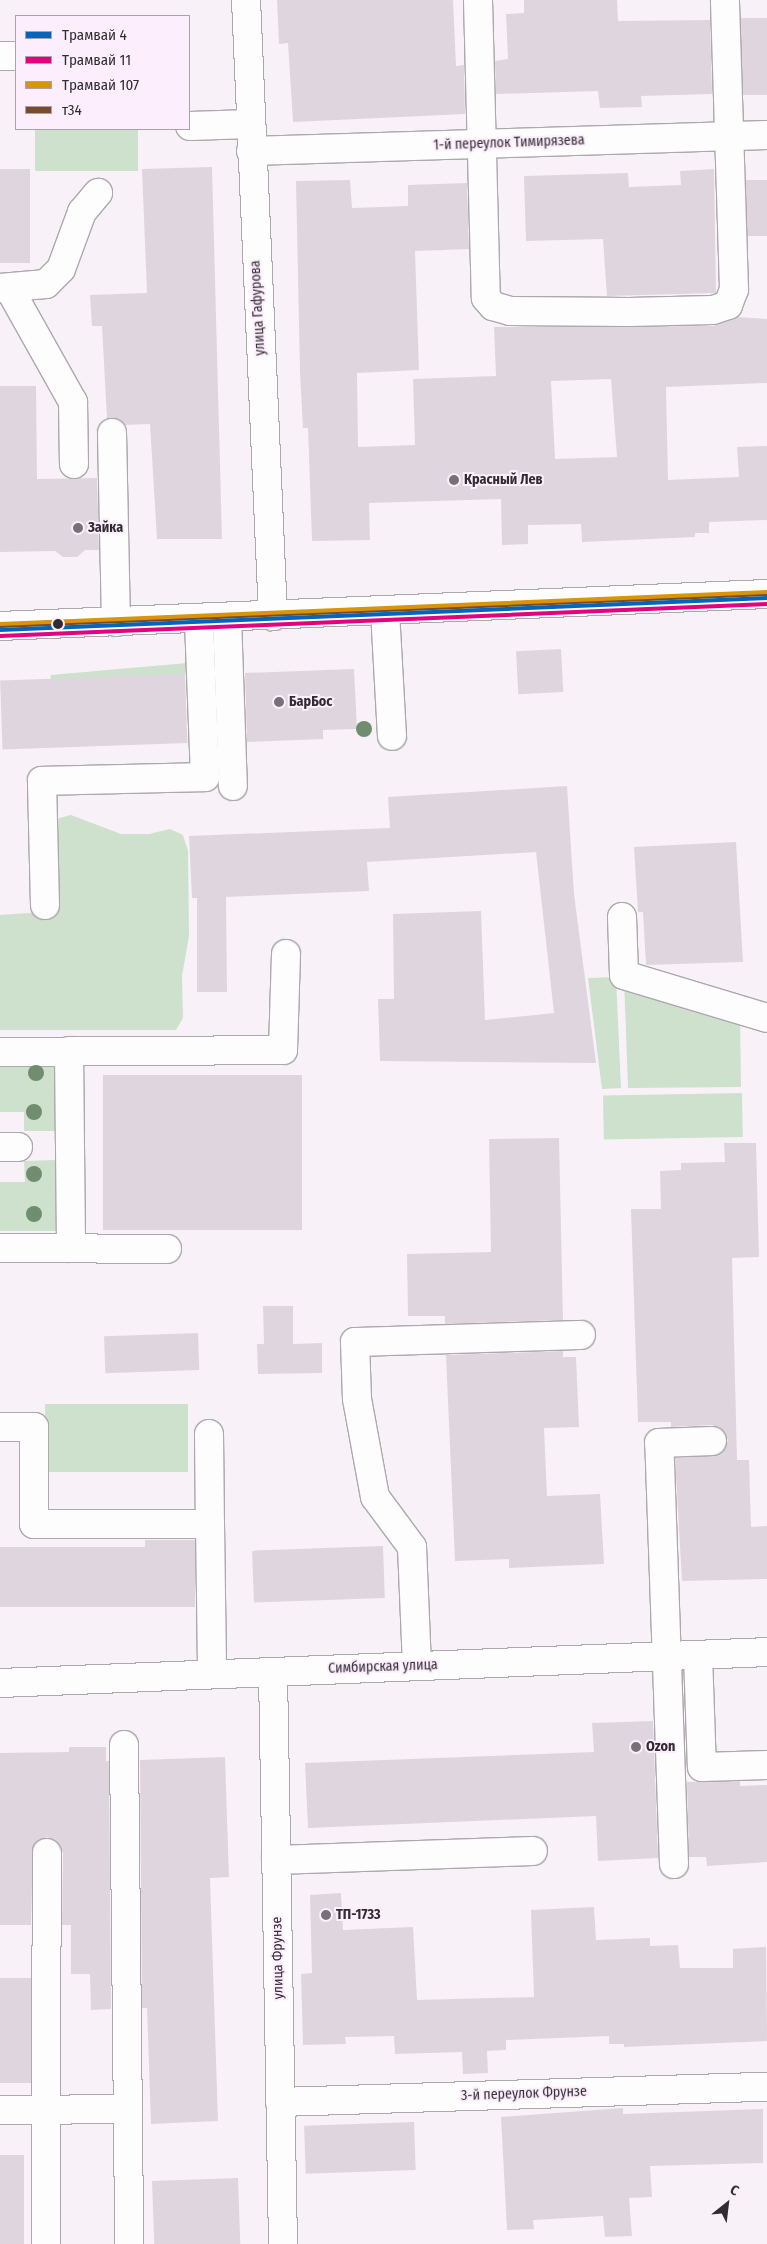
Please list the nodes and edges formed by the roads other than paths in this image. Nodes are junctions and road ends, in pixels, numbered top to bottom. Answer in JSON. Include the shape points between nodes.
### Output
{"nodes":[{"id":1,"x":246,"y":0,"type":"edge"},
{"id":2,"x":478,"y":0,"type":"edge"},
{"id":3,"x":725,"y":0,"type":"edge"},
{"id":4,"x":0,"y":56,"type":"edge"},
{"id":5,"x":15,"y":56,"type":"edge"},
{"id":6,"x":250,"y":124,"type":"junction"},
{"id":7,"x":190,"y":126,"type":"dead end"},
{"id":8,"x":767,"y":135,"type":"edge"},
{"id":9,"x":730,"y":136,"type":"junction"},
{"id":10,"x":480,"y":144,"type":"junction"},
{"id":11,"x":251,"y":151,"type":"junction"},
{"id":12,"x":98,"y":193,"type":"dead end"},
{"id":13,"x":5,"y":288,"type":"edge"},
{"id":14,"x":112,"y":433,"type":"dead end"},
{"id":15,"x":74,"y":464,"type":"dead end"},
{"id":16,"x":767,"y":598,"type":"edge"},
{"id":17,"x":385,"y":611,"type":"junction"},
{"id":18,"x":274,"y":616,"type":"junction"},
{"id":19,"x":227,"y":618,"type":"junction"},
{"id":20,"x":199,"y":619,"type":"junction"},
{"id":21,"x":116,"y":622,"type":"junction"},
{"id":22,"x":0,"y":626,"type":"edge"},
{"id":23,"x":392,"y":736,"type":"dead end"},
{"id":24,"x":233,"y":786,"type":"dead end"},
{"id":25,"x":45,"y":905,"type":"dead end"},
{"id":26,"x":622,"y":917,"type":"dead end"},
{"id":27,"x":286,"y":954,"type":"dead end"},
{"id":28,"x":767,"y":1018,"type":"edge"},
{"id":29,"x":69,"y":1051,"type":"junction"},
{"id":30,"x":0,"y":1052,"type":"edge"},
{"id":31,"x":0,"y":1248,"type":"edge"},
{"id":32,"x":71,"y":1248,"type":"junction"},
{"id":33,"x":167,"y":1249,"type":"dead end"},
{"id":34,"x":581,"y":1335,"type":"dead end"},
{"id":35,"x":0,"y":1428,"type":"edge"},
{"id":36,"x":209,"y":1434,"type":"dead end"},
{"id":37,"x":712,"y":1441,"type":"dead end"},
{"id":38,"x":210,"y":1524,"type":"junction"},
{"id":39,"x":767,"y":1652,"type":"edge"},
{"id":40,"x":698,"y":1655,"type":"junction"},
{"id":41,"x":666,"y":1656,"type":"junction"},
{"id":42,"x":417,"y":1666,"type":"junction"},
{"id":43,"x":273,"y":1672,"type":"junction"},
{"id":44,"x":212,"y":1674,"type":"junction"},
{"id":45,"x":0,"y":1683,"type":"edge"},
{"id":46,"x":124,"y":1746,"type":"dead end"},
{"id":47,"x":767,"y":1765,"type":"edge"},
{"id":48,"x":533,"y":1851,"type":"dead end"},
{"id":49,"x":46,"y":1853,"type":"dead end"},
{"id":50,"x":276,"y":1860,"type":"junction"},
{"id":51,"x":674,"y":1864,"type":"dead end"},
{"id":52,"x":767,"y":2086,"type":"edge"},
{"id":53,"x":280,"y":2102,"type":"junction"},
{"id":54,"x":46,"y":2109,"type":"junction"},
{"id":55,"x":128,"y":2109,"type":"junction"},
{"id":56,"x":0,"y":2110,"type":"edge"},
{"id":57,"x":46,"y":2244,"type":"edge"},
{"id":58,"x":129,"y":2244,"type":"edge"},
{"id":59,"x":282,"y":2244,"type":"edge"}],
"edges":[{"from":1,"to":6,"type":"street","name":"улица Гафурова"},
{"from":2,"to":10,"type":"street"},
{"from":3,"to":9,"type":"street"},
{"from":4,"to":5,"type":"street"},
{"from":6,"to":7,"type":"street"},
{"from":6,"to":11,"type":"street","name":"улица Гафурова"},
{"from":8,"to":9,"type":"street","name":"1-й переулок Тимирязева"},
{"from":9,"to":10,"type":"street","name":"1-й переулок Тимирязева"},
{"from":9,"to":10,"type":"street","via":[[734,289],[728,305],[714,310],[510,311],[493,306],[486,298]]},
{"from":10,"to":11,"type":"street","name":"1-й переулок Тимирязева"},
{"from":11,"to":18,"type":"street","name":"улица Гафурова"},
{"from":12,"to":13,"type":"street","via":[[82,212],[62,269],[46,284]]},
{"from":13,"to":15,"type":"street","via":[[72,402]]},
{"from":14,"to":21,"type":"street"},
{"from":16,"to":17,"type":"street"},
{"from":17,"to":18,"type":"street"},
{"from":17,"to":23,"type":"street"},
{"from":18,"to":19,"type":"street"},
{"from":19,"to":20,"type":"street"},
{"from":19,"to":24,"type":"street"},
{"from":20,"to":21,"type":"street"},
{"from":20,"to":25,"type":"street","via":[[205,777],[42,781]]},
{"from":21,"to":22,"type":"street"},
{"from":26,"to":28,"type":"street","via":[[624,975]]},
{"from":27,"to":29,"type":"street","via":[[283,1050]]},
{"from":29,"to":30,"type":"street"},
{"from":29,"to":32,"type":"street"},
{"from":31,"to":32,"type":"street"},
{"from":32,"to":33,"type":"street"},
{"from":34,"to":42,"type":"street","via":[[356,1342],[357,1399],[375,1497],[412,1548]]},
{"from":35,"to":38,"type":"street","via":[[34,1427],[34,1524]]},
{"from":36,"to":38,"type":"street"},
{"from":37,"to":41,"type":"street","via":[[659,1443]]},
{"from":38,"to":44,"type":"street"},
{"from":39,"to":40,"type":"street","name":"Симбирская улица"},
{"from":40,"to":41,"type":"street","name":"Симбирская улица"},
{"from":40,"to":47,"type":"street","via":[[702,1767]]},
{"from":41,"to":42,"type":"street","name":"Симбирская улица"},
{"from":41,"to":51,"type":"street"},
{"from":42,"to":43,"type":"street","name":"Симбирская улица"},
{"from":43,"to":44,"type":"street","name":"Симбирская улица"},
{"from":43,"to":50,"type":"street","name":"улица Фрунзе"},
{"from":44,"to":45,"type":"street","name":"Симбирская улица"},
{"from":46,"to":55,"type":"street"},
{"from":48,"to":50,"type":"street"},
{"from":49,"to":54,"type":"street"},
{"from":50,"to":53,"type":"street","name":"улица Фрунзе"},
{"from":52,"to":53,"type":"street","name":"3-й переулок Фрунзе"},
{"from":53,"to":59,"type":"street","name":"улица Фрунзе"},
{"from":54,"to":55,"type":"street"},
{"from":54,"to":56,"type":"street"},
{"from":54,"to":57,"type":"street"},
{"from":55,"to":58,"type":"street"}]}
